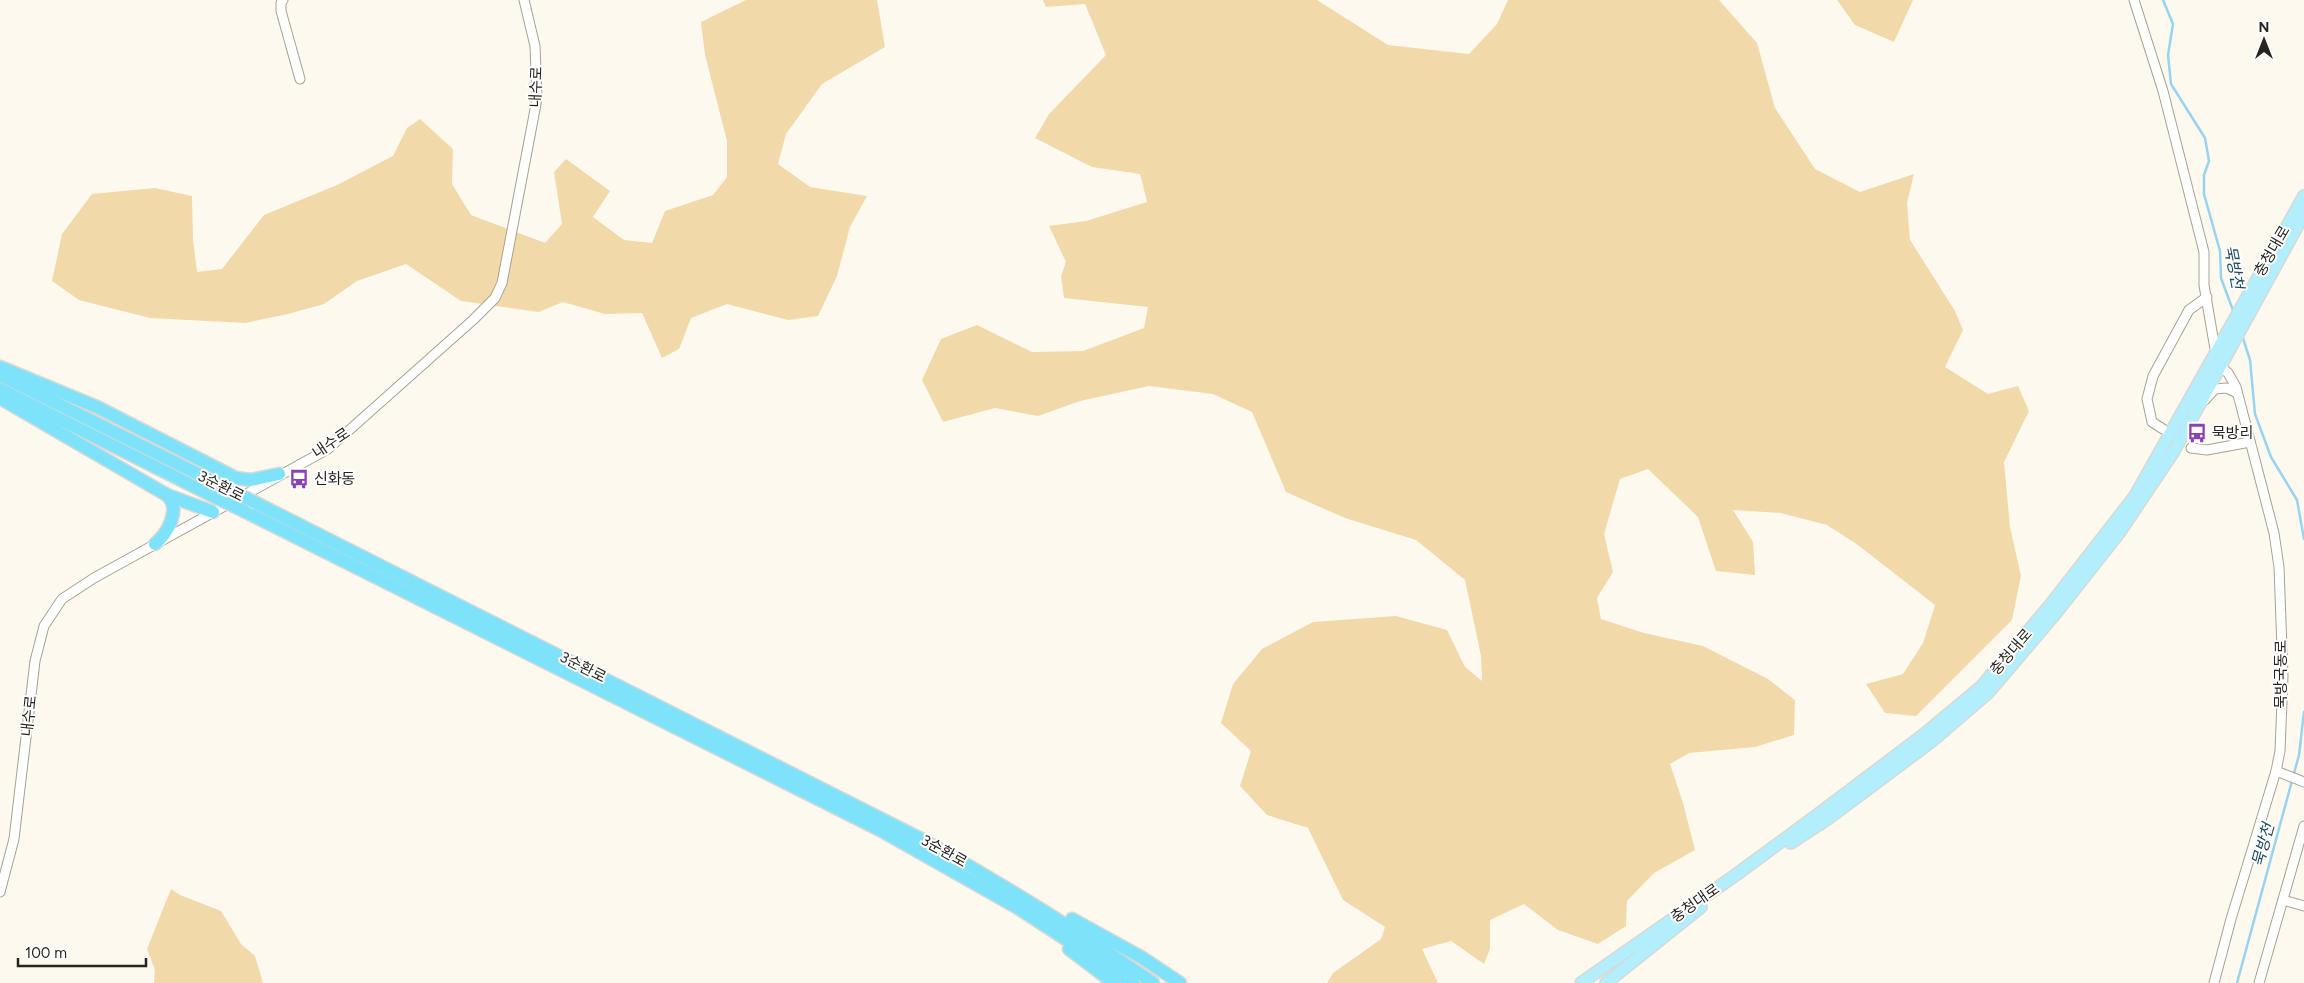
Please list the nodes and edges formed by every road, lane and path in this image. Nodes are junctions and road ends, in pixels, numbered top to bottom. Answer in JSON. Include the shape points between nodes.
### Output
{"nodes":[{"id":1,"x":283,"y":0,"type":"edge"},
{"id":2,"x":524,"y":0,"type":"edge"},
{"id":3,"x":2134,"y":0,"type":"edge"},
{"id":4,"x":300,"y":79,"type":"dead end"},
{"id":5,"x":2304,"y":196,"type":"edge"},
{"id":6,"x":2304,"y":214,"type":"edge"},
{"id":7,"x":2207,"y":297,"type":"junction"},
{"id":8,"x":2216,"y":351,"type":"junction"},
{"id":9,"x":2220,"y":366,"type":"junction"},
{"id":10,"x":0,"y":367,"type":"edge"},
{"id":11,"x":0,"y":375,"type":"edge"},
{"id":12,"x":0,"y":389,"type":"edge"},
{"id":13,"x":2237,"y":393,"type":"junction"},
{"id":14,"x":0,"y":398,"type":"edge"},
{"id":15,"x":2198,"y":407,"type":"junction"},
{"id":16,"x":2163,"y":429,"type":"dead end"},
{"id":17,"x":2250,"y":442,"type":"junction"},
{"id":18,"x":2191,"y":448,"type":"dead end"},
{"id":19,"x":280,"y":474,"type":"junction"},
{"id":20,"x":236,"y":478,"type":"junction"},
{"id":21,"x":167,"y":495,"type":"junction"},
{"id":22,"x":240,"y":497,"type":"junction"},
{"id":23,"x":200,"y":507,"type":"junction"},
{"id":24,"x":213,"y":512,"type":"junction"},
{"id":25,"x":155,"y":544,"type":"junction"},
{"id":26,"x":2279,"y":773,"type":"junction"},
{"id":27,"x":2304,"y":782,"type":"edge"},
{"id":28,"x":2304,"y":826,"type":"edge"},
{"id":29,"x":962,"y":861,"type":"junction"},
{"id":30,"x":0,"y":892,"type":"edge"},
{"id":31,"x":990,"y":892,"type":"junction"},
{"id":32,"x":2283,"y":900,"type":"junction"},
{"id":33,"x":2304,"y":906,"type":"edge"},
{"id":34,"x":1114,"y":983,"type":"edge"},
{"id":35,"x":1133,"y":983,"type":"edge"},
{"id":36,"x":1153,"y":983,"type":"edge"},
{"id":37,"x":1180,"y":983,"type":"edge"},
{"id":38,"x":1581,"y":983,"type":"edge"},
{"id":39,"x":1606,"y":983,"type":"edge"},
{"id":40,"x":2214,"y":983,"type":"edge"},
{"id":41,"x":2259,"y":983,"type":"edge"}],
"edges":[{"from":1,"to":4,"type":"street","via":[[281,11]]},
{"from":2,"to":19,"type":"street","name":"내수로","via":[[535,46],[537,99],[500,290],[487,307],[351,430],[328,449]]},
{"from":3,"to":7,"type":"street","name":"묵방국동로","via":[[2163,91],[2204,252]]},
{"from":5,"to":8,"type":"main road","name":"충청대로"},
{"from":6,"to":9,"type":"main road","name":"충청대로"},
{"from":7,"to":8,"type":"street","name":"묵방국동로"},
{"from":7,"to":16,"type":"street","via":[[2188,310],[2153,376],[2147,398],[2152,422]]},
{"from":8,"to":9,"type":"street","name":"묵방국동로"},
{"from":8,"to":38,"type":"main road","name":"충청대로","via":[[2135,496],[1981,687],[1832,804]]},
{"from":9,"to":13,"type":"street","name":"묵방국동로","via":[[2228,373]]},
{"from":9,"to":15,"type":"main road","name":"충청대로"},
{"from":10,"to":20,"type":"highway","via":[[97,407]]},
{"from":11,"to":29,"type":"highway","name":"3순환로","bridge":true},
{"from":12,"to":31,"type":"highway","name":"3순환로","bridge":true,"via":[[842,811]]},
{"from":13,"to":15,"type":"street","via":[[2227,388],[2216,389]]},
{"from":13,"to":17,"type":"street","name":"묵방국동로"},
{"from":14,"to":21,"type":"highway"},
{"from":15,"to":39,"type":"main road","name":"충청대로","via":[[2174,451],[2119,533],[1988,693],[1932,741],[1829,818],[1740,876]]},
{"from":17,"to":18,"type":"street","via":[[2208,450]]},
{"from":17,"to":26,"type":"street","name":"묵방국동로","via":[[2272,525],[2279,567],[2283,676]]},
{"from":19,"to":20,"type":"highway","via":[[258,479]]},
{"from":19,"to":22,"type":"street","name":"내수로"},
{"from":20,"to":22,"type":"highway"},
{"from":20,"to":23,"type":"highway","via":[[233,489],[224,499]]},
{"from":21,"to":23,"type":"highway"},
{"from":21,"to":25,"type":"highway","via":[[172,502],[172,518]]},
{"from":22,"to":24,"type":"street","name":"내수로"},
{"from":23,"to":24,"type":"highway"},
{"from":24,"to":25,"type":"street","name":"내수로"},
{"from":25,"to":30,"type":"street","name":"내수로","via":[[62,599],[44,626],[35,661],[14,839]]},
{"from":26,"to":27,"type":"street"},
{"from":26,"to":40,"type":"street","name":"묵방국동로","via":[[2231,919]]},
{"from":28,"to":32,"type":"street"},
{"from":29,"to":36,"type":"highway","name":"3순환로","via":[[1055,917]]},
{"from":29,"to":37,"type":"highway","via":[[1109,939]]},
{"from":31,"to":34,"type":"highway"},
{"from":31,"to":35,"type":"highway","name":"3순환로"},
{"from":32,"to":33,"type":"street"},
{"from":32,"to":41,"type":"street"}]}
